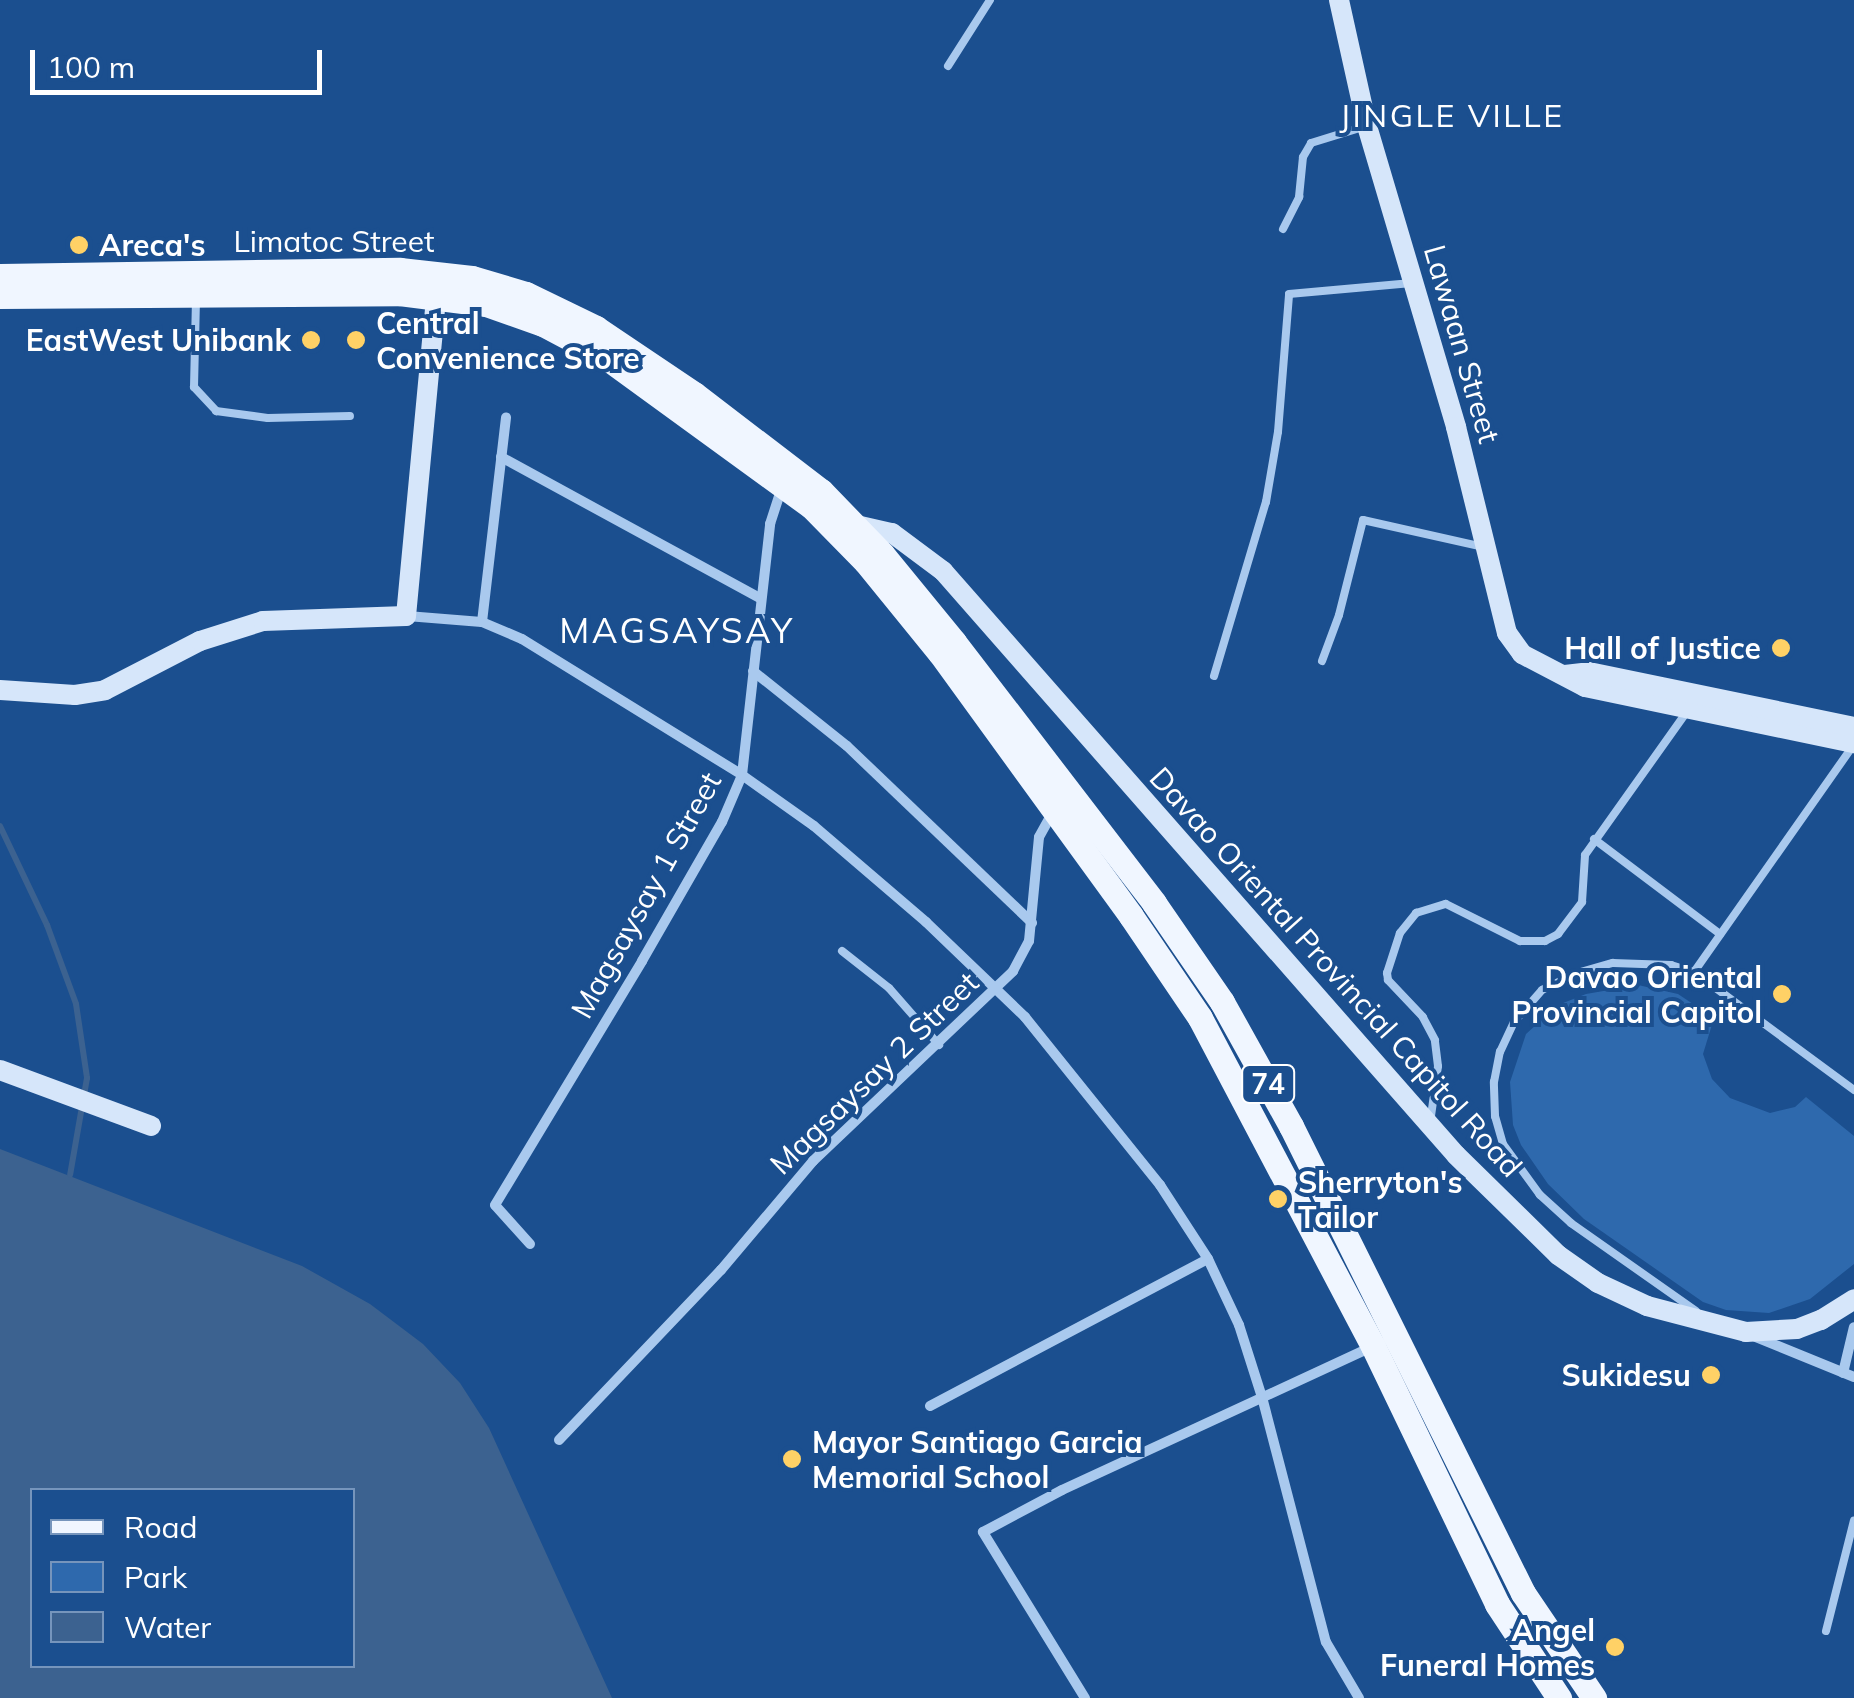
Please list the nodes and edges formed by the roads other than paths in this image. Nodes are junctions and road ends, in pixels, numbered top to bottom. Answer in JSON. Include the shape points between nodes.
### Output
{"nodes":[{"id":1,"x":990,"y":0,"type":"edge"},
{"id":2,"x":1339,"y":0,"type":"edge"},
{"id":3,"x":948,"y":66,"type":"dead end"},
{"id":4,"x":1367,"y":126,"type":"junction"},
{"id":5,"x":1282,"y":229,"type":"dead end"},
{"id":6,"x":0,"y":276,"type":"edge"},
{"id":7,"x":437,"y":283,"type":"junction"},
{"id":8,"x":1414,"y":283,"type":"junction"},
{"id":9,"x":190,"y":288,"type":"junction"},
{"id":10,"x":0,"y":296,"type":"edge"},
{"id":11,"x":350,"y":416,"type":"dead end"},
{"id":12,"x":506,"y":417,"type":"dead end"},
{"id":13,"x":501,"y":456,"type":"junction"},
{"id":14,"x":791,"y":478,"type":"junction"},
{"id":15,"x":839,"y":521,"type":"junction"},
{"id":16,"x":1484,"y":547,"type":"junction"},
{"id":17,"x":761,"y":598,"type":"junction"},
{"id":18,"x":406,"y":616,"type":"junction"},
{"id":19,"x":482,"y":622,"type":"junction"},
{"id":20,"x":1322,"y":661,"type":"dead end"},
{"id":21,"x":753,"y":671,"type":"junction"},
{"id":22,"x":1214,"y":676,"type":"dead end"},
{"id":23,"x":0,"y":690,"type":"edge"},
{"id":24,"x":1694,"y":702,"type":"junction"},
{"id":25,"x":1854,"y":727,"type":"edge"},
{"id":26,"x":1854,"y":744,"type":"edge"},
{"id":27,"x":742,"y":775,"type":"junction"},
{"id":28,"x":1063,"y":804,"type":"junction"},
{"id":29,"x":1594,"y":839,"type":"junction"},
{"id":30,"x":1032,"y":923,"type":"junction"},
{"id":31,"x":1720,"y":934,"type":"junction"},
{"id":32,"x":842,"y":950,"type":"dead end"},
{"id":33,"x":1694,"y":972,"type":"junction"},
{"id":34,"x":997,"y":990,"type":"junction"},
{"id":35,"x":938,"y":1044,"type":"junction"},
{"id":36,"x":0,"y":1070,"type":"edge"},
{"id":37,"x":1854,"y":1090,"type":"edge"},
{"id":38,"x":151,"y":1126,"type":"dead end"},
{"id":39,"x":1434,"y":1130,"type":"junction"},
{"id":40,"x":530,"y":1244,"type":"dead end"},
{"id":41,"x":1208,"y":1259,"type":"junction"},
{"id":42,"x":1854,"y":1299,"type":"edge"},
{"id":43,"x":1854,"y":1328,"type":"edge"},
{"id":44,"x":1746,"y":1332,"type":"junction"},
{"id":45,"x":1385,"y":1341,"type":"junction"},
{"id":46,"x":1848,"y":1375,"type":"edge"},
{"id":47,"x":1262,"y":1396,"type":"junction"},
{"id":48,"x":930,"y":1406,"type":"dead end"},
{"id":49,"x":559,"y":1440,"type":"dead end"},
{"id":50,"x":1854,"y":1520,"type":"edge"},
{"id":51,"x":1826,"y":1631,"type":"dead end"},
{"id":52,"x":1086,"y":1698,"type":"edge"},
{"id":53,"x":1359,"y":1698,"type":"edge"},
{"id":54,"x":1560,"y":1698,"type":"edge"},
{"id":55,"x":1594,"y":1698,"type":"edge"}],
"edges":[{"from":1,"to":3,"type":"lane"},
{"from":2,"to":4,"type":"street","name":"Lawaan Street"},
{"from":4,"to":5,"type":"lane","via":[[1311,143],[1299,196]]},
{"from":4,"to":8,"type":"street","name":"Lawaan Street"},
{"from":6,"to":9,"type":"main road","name":"Limatoc Street","number":"74"},
{"from":7,"to":9,"type":"main road","name":"Limatoc Street","number":"74"},
{"from":7,"to":14,"type":"main road","name":"Limatoc Street","number":"74","via":[[513,290],[585,322],[694,394]]},
{"from":7,"to":18,"type":"street"},
{"from":8,"to":16,"type":"street","name":"Lawaan Street"},
{"from":8,"to":22,"type":"lane","via":[[1289,294],[1266,502]]},
{"from":9,"to":10,"type":"main road","name":"Limatoc Street","number":"74"},
{"from":9,"to":11,"type":"lane","via":[[194,387],[216,411],[268,418]]},
{"from":12,"to":13,"type":"street"},
{"from":13,"to":17,"type":"street"},
{"from":13,"to":19,"type":"street"},
{"from":14,"to":15,"type":"main road","name":"Limatoc Street","number":"74"},
{"from":14,"to":17,"type":"street","name":"Magsaysay 1 Street","via":[[770,524]]},
{"from":15,"to":28,"type":"main road","number":"74"},
{"from":15,"to":39,"type":"street","name":"Davao Oriental Provincial Capitol Road","via":[[892,533],[943,571]]},
{"from":16,"to":20,"type":"lane","via":[[1363,520]]},
{"from":16,"to":24,"type":"street","name":"Lawaan Street","via":[[1507,632],[1522,654],[1565,675],[1589,672]]},
{"from":17,"to":21,"type":"street","name":"Magsaysay 1 Street"},
{"from":18,"to":19,"type":"street"},
{"from":18,"to":23,"type":"street","via":[[263,621],[200,641],[105,690]]},
{"from":19,"to":27,"type":"street","via":[[522,639]]},
{"from":21,"to":27,"type":"street","name":"Magsaysay 1 Street"},
{"from":21,"to":30,"type":"street","via":[[847,746]]},
{"from":24,"to":25,"type":"street"},
{"from":24,"to":26,"type":"street"},
{"from":24,"to":29,"type":"lane"},
{"from":26,"to":31,"type":"lane"},
{"from":27,"to":34,"type":"street","via":[[814,826]]},
{"from":27,"to":40,"type":"street","name":"Magsaysay 1 Street","via":[[722,822],[495,1205]]},
{"from":28,"to":30,"type":"street","name":"Magsaysay 2 Street","via":[[1039,837]]},
{"from":28,"to":45,"type":"main road","number":"74","via":[[1154,903],[1222,1002]]},
{"from":29,"to":31,"type":"lane"},
{"from":29,"to":39,"type":"lane","via":[[1585,854],[1582,902],[1568,926],[1545,941],[1510,938],[1446,904],[1416,913],[1400,933],[1388,980],[1436,1040]]},
{"from":30,"to":34,"type":"street","name":"Magsaysay 2 Street","via":[[1024,954]]},
{"from":31,"to":33,"type":"lane"},
{"from":32,"to":35,"type":"lane","via":[[889,988]]},
{"from":33,"to":37,"type":"lane"},
{"from":33,"to":44,"type":"lane","via":[[1644,961],[1613,963],[1542,990],[1514,1022],[1500,1052],[1495,1116],[1520,1170],[1571,1224],[1685,1305]]},
{"from":34,"to":35,"type":"street","name":"Magsaysay 2 Street"},
{"from":34,"to":41,"type":"street","via":[[1160,1185]]},
{"from":35,"to":49,"type":"street","name":"Magsaysay 2 Street","via":[[813,1161],[721,1270]]},
{"from":36,"to":38,"type":"street"},
{"from":39,"to":44,"type":"street","name":"Davao Oriental Provincial Capitol Road","via":[[1517,1218],[1598,1283],[1664,1313]]},
{"from":41,"to":47,"type":"street","via":[[1240,1325]]},
{"from":41,"to":48,"type":"street"},
{"from":42,"to":44,"type":"street","name":"Davao Oriental Provincial Capitol Road","via":[[1797,1329]]},
{"from":43,"to":46,"type":"street"},
{"from":44,"to":46,"type":"street"},
{"from":45,"to":47,"type":"street"},
{"from":45,"to":54,"type":"main road","number":"74","via":[[1497,1604]]},
{"from":45,"to":55,"type":"main road","number":"74","via":[[1523,1593]]},
{"from":47,"to":52,"type":"street","via":[[983,1532]]},
{"from":47,"to":53,"type":"street","via":[[1326,1642]]},
{"from":50,"to":51,"type":"lane"}]}
